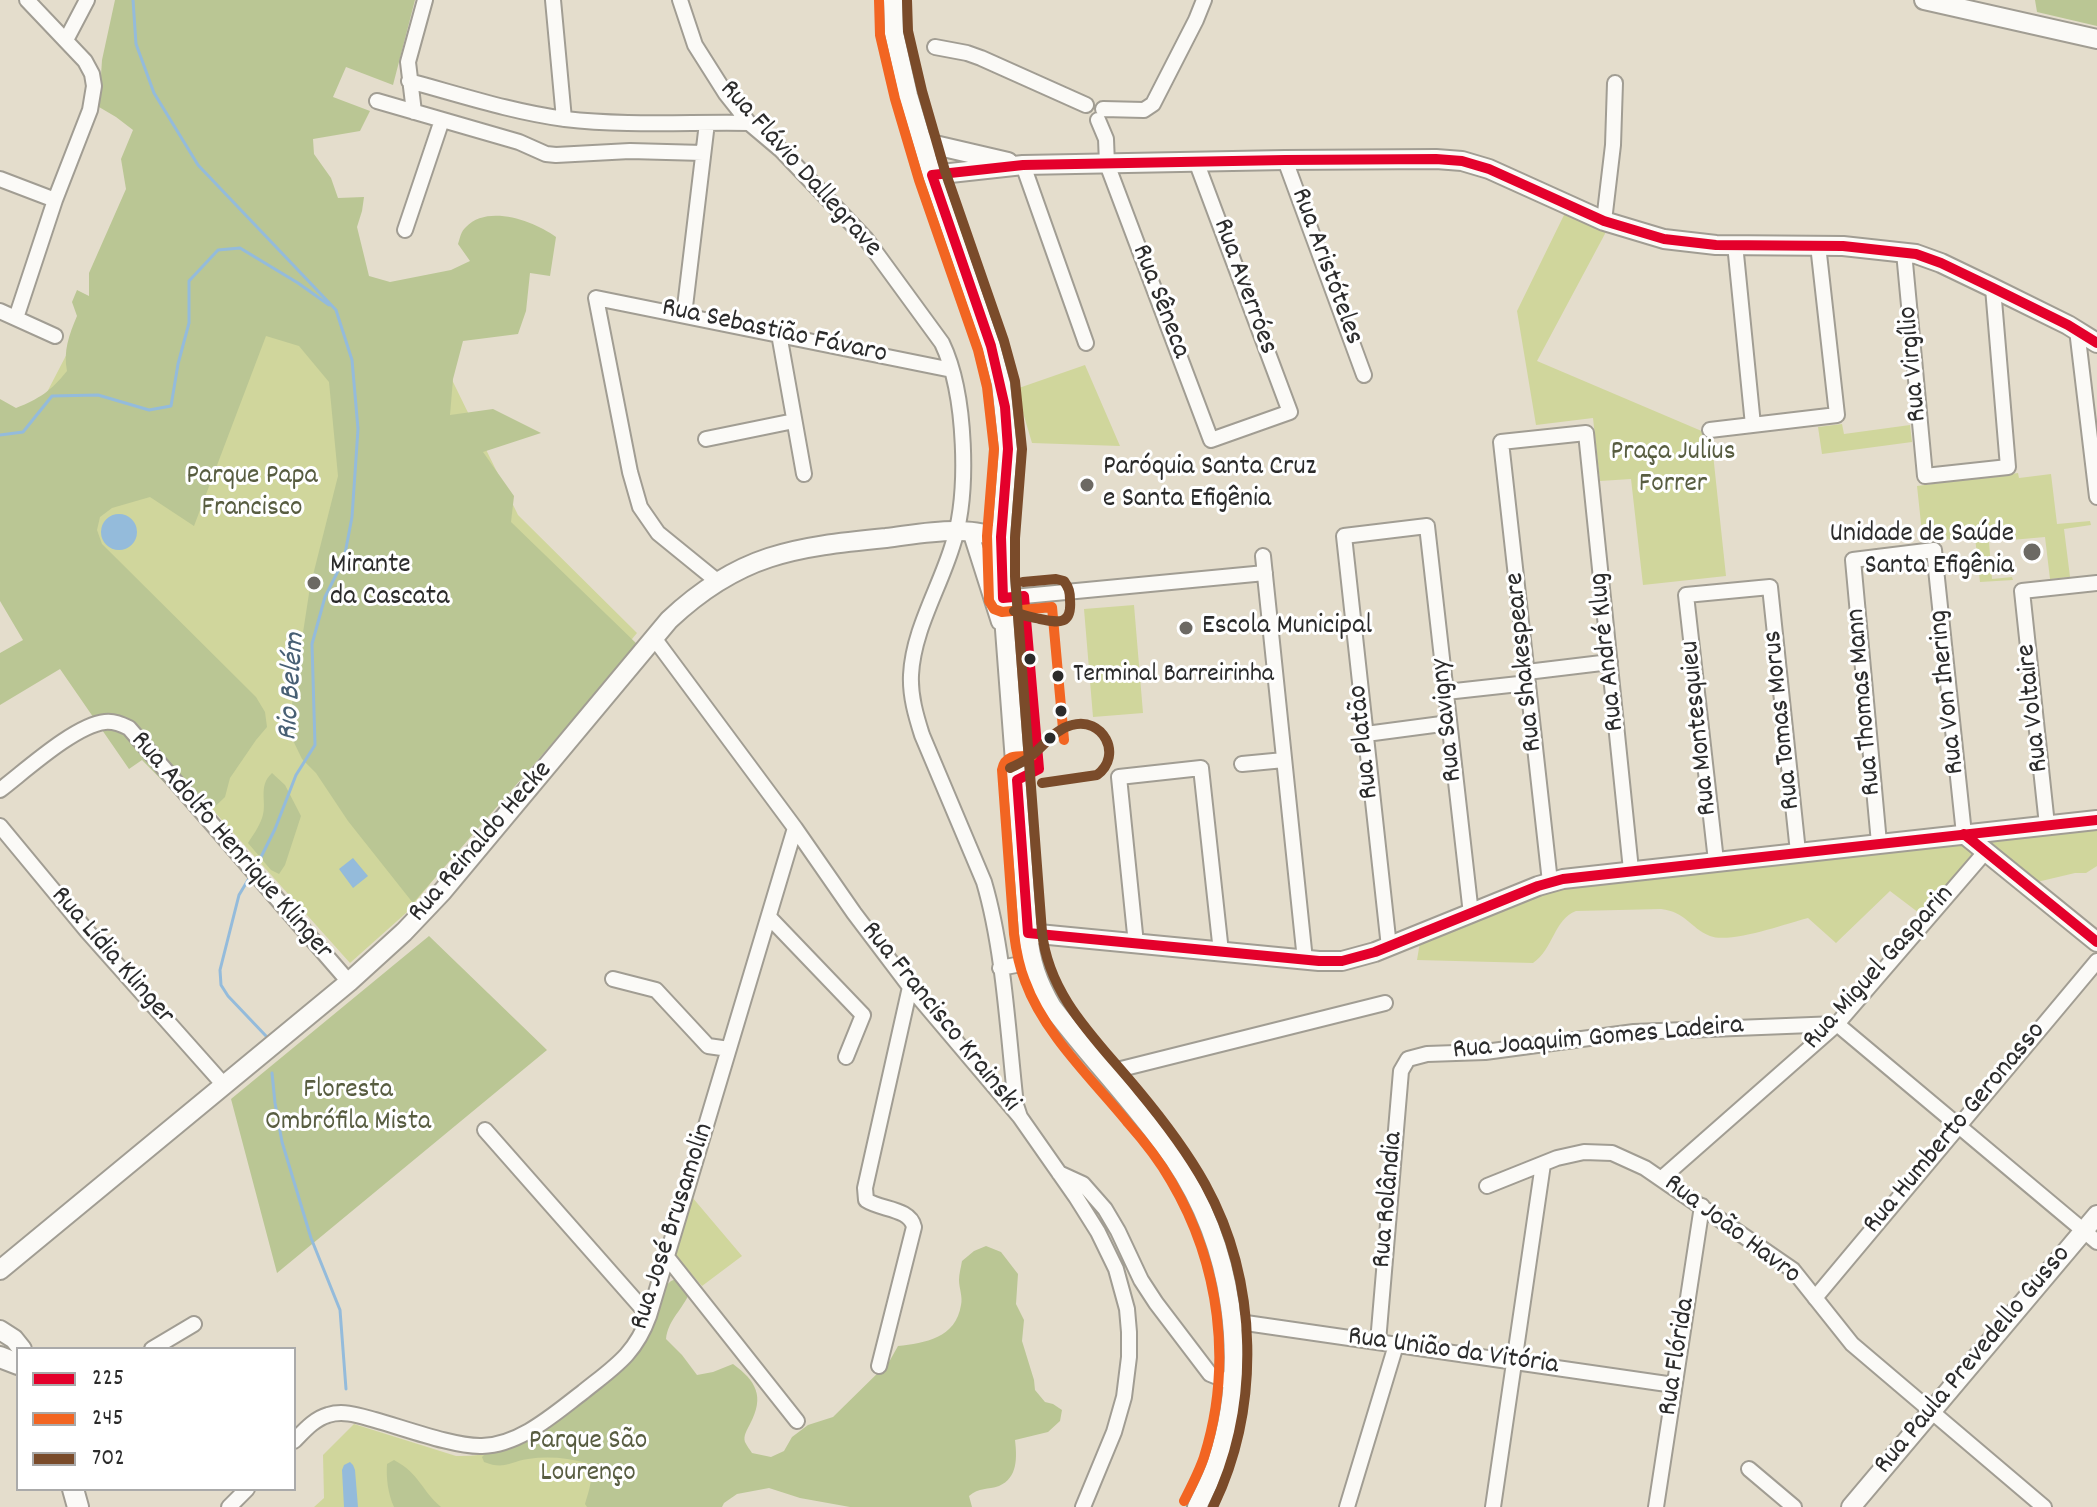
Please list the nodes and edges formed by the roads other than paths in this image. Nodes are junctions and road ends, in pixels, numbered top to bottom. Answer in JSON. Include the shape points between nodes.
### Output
{"nodes":[{"id":1,"x":27,"y":0,"type":"edge"},
{"id":2,"x":87,"y":0,"type":"edge"},
{"id":3,"x":425,"y":0,"type":"edge"},
{"id":4,"x":553,"y":0,"type":"edge"},
{"id":5,"x":680,"y":0,"type":"edge"},
{"id":6,"x":893,"y":0,"type":"edge"},
{"id":7,"x":1204,"y":0,"type":"edge"},
{"id":8,"x":1924,"y":0,"type":"edge"},
{"id":9,"x":1965,"y":4,"type":"edge"},
{"id":10,"x":2097,"y":39,"type":"edge"},
{"id":11,"x":66,"y":40,"type":"junction"},
{"id":12,"x":935,"y":47,"type":"dead end"},
{"id":13,"x":409,"y":81,"type":"junction"},
{"id":14,"x":1615,"y":83,"type":"dead end"},
{"id":15,"x":377,"y":101,"type":"dead end"},
{"id":16,"x":414,"y":112,"type":"junction"},
{"id":17,"x":1101,"y":115,"type":"junction"},
{"id":18,"x":564,"y":119,"type":"junction"},
{"id":19,"x":442,"y":120,"type":"junction"},
{"id":20,"x":707,"y":123,"type":"junction"},
{"id":21,"x":749,"y":123,"type":"junction"},
{"id":22,"x":922,"y":142,"type":"junction"},
{"id":23,"x":703,"y":153,"type":"junction"},
{"id":24,"x":1285,"y":160,"type":"junction"},
{"id":25,"x":1196,"y":161,"type":"junction"},
{"id":26,"x":1107,"y":164,"type":"junction"},
{"id":27,"x":1023,"y":165,"type":"junction"},
{"id":28,"x":932,"y":175,"type":"junction"},
{"id":29,"x":0,"y":179,"type":"edge"},
{"id":30,"x":55,"y":200,"type":"junction"},
{"id":31,"x":1604,"y":221,"type":"junction"},
{"id":32,"x":405,"y":230,"type":"dead end"},
{"id":33,"x":1735,"y":244,"type":"junction"},
{"id":34,"x":1818,"y":245,"type":"junction"},
{"id":35,"x":1904,"y":252,"type":"junction"},
{"id":36,"x":1993,"y":288,"type":"junction"},
{"id":37,"x":0,"y":311,"type":"edge"},
{"id":38,"x":684,"y":315,"type":"junction"},
{"id":39,"x":16,"y":318,"type":"junction"},
{"id":40,"x":2077,"y":330,"type":"junction"},
{"id":41,"x":779,"y":334,"type":"junction"},
{"id":42,"x":55,"y":336,"type":"dead end"},
{"id":43,"x":1086,"y":343,"type":"dead end"},
{"id":44,"x":2097,"y":343,"type":"edge"},
{"id":45,"x":952,"y":370,"type":"junction"},
{"id":46,"x":1364,"y":375,"type":"dead end"},
{"id":47,"x":794,"y":421,"type":"junction"},
{"id":48,"x":1753,"y":425,"type":"junction"},
{"id":49,"x":1710,"y":430,"type":"dead end"},
{"id":50,"x":706,"y":439,"type":"dead end"},
{"id":51,"x":1211,"y":440,"type":"joint"},
{"id":52,"x":1501,"y":442,"type":"joint"},
{"id":53,"x":804,"y":474,"type":"dead end"},
{"id":54,"x":2097,"y":497,"type":"edge"},
{"id":55,"x":1427,"y":526,"type":"joint"},
{"id":56,"x":963,"y":531,"type":"junction"},
{"id":57,"x":1001,"y":537,"type":"junction"},
{"id":58,"x":1263,"y":556,"type":"dead end"},
{"id":59,"x":1853,"y":560,"type":"joint"},
{"id":60,"x":1265,"y":573,"type":"junction"},
{"id":61,"x":717,"y":581,"type":"junction"},
{"id":62,"x":2097,"y":583,"type":"edge"},
{"id":63,"x":1686,"y":595,"type":"joint"},
{"id":64,"x":1003,"y":598,"type":"junction"},
{"id":65,"x":654,"y":638,"type":"junction"},
{"id":66,"x":1006,"y":642,"type":"junction"},
{"id":67,"x":1610,"y":662,"type":"junction"},
{"id":68,"x":1527,"y":677,"type":"junction"},
{"id":69,"x":1446,"y":692,"type":"junction"},
{"id":70,"x":1449,"y":723,"type":"junction"},
{"id":71,"x":1366,"y":734,"type":"junction"},
{"id":72,"x":1284,"y":760,"type":"junction"},
{"id":73,"x":1242,"y":764,"type":"dead end"},
{"id":74,"x":0,"y":790,"type":"edge"},
{"id":75,"x":2097,"y":820,"type":"edge"},
{"id":76,"x":2047,"y":825,"type":"junction"},
{"id":77,"x":0,"y":826,"type":"edge"},
{"id":78,"x":795,"y":828,"type":"junction"},
{"id":79,"x":1964,"y":834,"type":"junction"},
{"id":80,"x":1879,"y":843,"type":"junction"},
{"id":81,"x":1986,"y":851,"type":"junction"},
{"id":82,"x":1798,"y":852,"type":"junction"},
{"id":83,"x":1716,"y":861,"type":"junction"},
{"id":84,"x":1631,"y":870,"type":"junction"},
{"id":85,"x":1550,"y":882,"type":"junction"},
{"id":86,"x":1471,"y":914,"type":"junction"},
{"id":87,"x":769,"y":917,"type":"junction"},
{"id":88,"x":1028,"y":933,"type":"junction"},
{"id":89,"x":2097,"y":942,"type":"edge"},
{"id":90,"x":1136,"y":944,"type":"junction"},
{"id":91,"x":1389,"y":947,"type":"junction"},
{"id":92,"x":1221,"y":952,"type":"junction"},
{"id":93,"x":1305,"y":960,"type":"junction"},
{"id":94,"x":2097,"y":961,"type":"edge"},
{"id":95,"x":1032,"y":962,"type":"junction"},
{"id":96,"x":1000,"y":968,"type":"junction"},
{"id":97,"x":613,"y":979,"type":"dead end"},
{"id":98,"x":349,"y":982,"type":"junction"},
{"id":99,"x":910,"y":987,"type":"junction"},
{"id":100,"x":1385,"y":1003,"type":"dead end"},
{"id":101,"x":1837,"y":1024,"type":"junction"},
{"id":102,"x":729,"y":1049,"type":"junction"},
{"id":103,"x":846,"y":1057,"type":"dead end"},
{"id":104,"x":1408,"y":1059,"type":"joint"},
{"id":105,"x":1105,"y":1073,"type":"junction"},
{"id":106,"x":224,"y":1085,"type":"junction"},
{"id":107,"x":1020,"y":1117,"type":"junction"},
{"id":108,"x":1959,"y":1126,"type":"junction"},
{"id":109,"x":485,"y":1130,"type":"dead end"},
{"id":110,"x":1543,"y":1164,"type":"junction"},
{"id":111,"x":1058,"y":1172,"type":"junction"},
{"id":112,"x":1662,"y":1178,"type":"junction"},
{"id":113,"x":1487,"y":1186,"type":"dead end"},
{"id":114,"x":1702,"y":1206,"type":"junction"},
{"id":115,"x":2097,"y":1215,"type":"edge"},
{"id":116,"x":2090,"y":1237,"type":"edge"},
{"id":117,"x":667,"y":1257,"type":"junction"},
{"id":118,"x":0,"y":1270,"type":"edge"},
{"id":119,"x":1815,"y":1298,"type":"junction"},
{"id":120,"x":649,"y":1316,"type":"junction"},
{"id":121,"x":1232,"y":1321,"type":"junction"},
{"id":122,"x":194,"y":1324,"type":"dead end"},
{"id":123,"x":0,"y":1330,"type":"edge"},
{"id":124,"x":1378,"y":1342,"type":"junction"},
{"id":125,"x":1396,"y":1345,"type":"junction"},
{"id":126,"x":20,"y":1347,"type":"edge"},
{"id":127,"x":155,"y":1347,"type":"edge"},
{"id":128,"x":1514,"y":1362,"type":"junction"},
{"id":129,"x":879,"y":1366,"type":"dead end"},
{"id":130,"x":1232,"y":1383,"type":"junction"},
{"id":131,"x":1674,"y":1385,"type":"junction"},
{"id":132,"x":1931,"y":1412,"type":"junction"},
{"id":133,"x":797,"y":1421,"type":"dead end"},
{"id":134,"x":296,"y":1439,"type":"edge"},
{"id":135,"x":1749,"y":1469,"type":"dead end"},
{"id":136,"x":245,"y":1491,"type":"edge"},
{"id":137,"x":229,"y":1507,"type":"edge"},
{"id":138,"x":1083,"y":1507,"type":"edge"},
{"id":139,"x":1197,"y":1507,"type":"edge"},
{"id":140,"x":1347,"y":1507,"type":"edge"},
{"id":141,"x":1493,"y":1507,"type":"edge"},
{"id":142,"x":1656,"y":1507,"type":"edge"},
{"id":143,"x":1794,"y":1507,"type":"edge"},
{"id":144,"x":1851,"y":1507,"type":"edge"},
{"id":145,"x":2044,"y":1507,"type":"edge"}],
"edges":[{"from":1,"to":11,"type":"street"},
{"from":2,"to":11,"type":"street"},
{"from":3,"to":13,"type":"street","via":[[409,54]]},
{"from":4,"to":18,"type":"street"},
{"from":5,"to":21,"type":"street","name":"Rua Flávio Dallegrave","via":[[695,45]]},
{"from":6,"to":22,"type":"main road","via":[[896,47]]},
{"from":7,"to":17,"type":"street","via":[[1153,104],[1144,110]]},
{"from":8,"to":9,"type":"main road"},
{"from":9,"to":10,"type":"main road"},
{"from":11,"to":30,"type":"street","via":[[85,61],[94,86]]},
{"from":12,"to":17,"type":"street","via":[[981,58],[1091,103]]},
{"from":13,"to":16,"type":"street"},
{"from":13,"to":18,"type":"street"},
{"from":14,"to":31,"type":"street"},
{"from":15,"to":16,"type":"street"},
{"from":16,"to":19,"type":"street"},
{"from":17,"to":26,"type":"street","name":"Rua Sêneca"},
{"from":18,"to":20,"type":"street"},
{"from":19,"to":23,"type":"street","via":[[546,154]]},
{"from":19,"to":32,"type":"street"},
{"from":20,"to":21,"type":"street"},
{"from":20,"to":23,"type":"street"},
{"from":21,"to":45,"type":"street","name":"Rua Flávio Dallegrave","via":[[866,239],[942,343]]},
{"from":22,"to":27,"type":"main road"},
{"from":22,"to":28,"type":"main road"},
{"from":23,"to":38,"type":"street"},
{"from":24,"to":25,"type":"main road"},
{"from":24,"to":31,"type":"main road","via":[[1462,161]]},
{"from":24,"to":46,"type":"street","name":"Rua Aristóteles"},
{"from":25,"to":26,"type":"main road"},
{"from":25,"to":51,"type":"street","name":"Rua Averróes","via":[[1290,412]]},
{"from":26,"to":27,"type":"main road"},
{"from":26,"to":51,"type":"street","name":"Rua Sêneca"},
{"from":27,"to":28,"type":"main road"},
{"from":27,"to":43,"type":"street"},
{"from":28,"to":57,"type":"main road","via":[[1001,384],[1008,449]]},
{"from":29,"to":30,"type":"street"},
{"from":30,"to":39,"type":"street"},
{"from":31,"to":33,"type":"main road","via":[[1673,241]]},
{"from":33,"to":34,"type":"main road"},
{"from":33,"to":48,"type":"street"},
{"from":34,"to":35,"type":"main road"},
{"from":34,"to":48,"type":"street","via":[[1837,415]]},
{"from":35,"to":36,"type":"main road","via":[[1930,258]]},
{"from":35,"to":36,"type":"street","name":"Rua Virgílio","via":[[1925,476],[2008,467]]},
{"from":36,"to":40,"type":"main road"},
{"from":37,"to":39,"type":"street"},
{"from":38,"to":41,"type":"street","name":"Rua Sebastião Fávaro"},
{"from":38,"to":61,"type":"street","name":"Rua Sebastião Fávaro","via":[[596,298],[640,507],[658,533]]},
{"from":39,"to":42,"type":"street"},
{"from":40,"to":44,"type":"main road"},
{"from":40,"to":54,"type":"street"},
{"from":41,"to":45,"type":"street","name":"Rua Sebastião Fávaro"},
{"from":41,"to":47,"type":"street"},
{"from":45,"to":56,"type":"street","name":"Rua Flávio Dallegrave","via":[[962,451]]},
{"from":47,"to":50,"type":"street"},
{"from":47,"to":53,"type":"street"},
{"from":48,"to":49,"type":"street"},
{"from":52,"to":67,"type":"street","name":"Rua André Klug","via":[[1586,433]]},
{"from":52,"to":68,"type":"street","name":"Rua Shakespeare"},
{"from":55,"to":69,"type":"street","name":"Rua Savigny"},
{"from":55,"to":71,"type":"street","name":"Rua Platão","via":[[1344,536]]},
{"from":56,"to":57,"type":"main road","name":"Rua Reinaldo Hecke"},
{"from":56,"to":61,"type":"main road","name":"Rua Reinaldo Hecke","via":[[806,546],[761,559]]},
{"from":56,"to":66,"type":"street"},
{"from":56,"to":96,"type":"street","name":"Rua Flávio Dallegrave","via":[[919,637],[912,692],[922,735],[984,882]]},
{"from":57,"to":64,"type":"main road"},
{"from":58,"to":60,"type":"street"},
{"from":59,"to":79,"type":"street","name":"Rua Von Ihering","via":[[1934,550]]},
{"from":59,"to":80,"type":"street","name":"Rua Thomas Mann"},
{"from":60,"to":64,"type":"street"},
{"from":60,"to":72,"type":"street"},
{"from":61,"to":65,"type":"main road","name":"Rua Reinaldo Hecke"},
{"from":62,"to":76,"type":"street","name":"Rua Voltaire","via":[[2022,591]]},
{"from":63,"to":82,"type":"street","name":"Rua Tomas Morus","via":[[1770,587]]},
{"from":63,"to":83,"type":"street","name":"Rua Montesquieu"},
{"from":64,"to":66,"type":"main road"},
{"from":65,"to":78,"type":"street","name":"Rua Francisco Krainski"},
{"from":65,"to":98,"type":"main road","name":"Rua Reinaldo Hecke","via":[[442,892]]},
{"from":66,"to":88,"type":"main road"},
{"from":67,"to":68,"type":"street"},
{"from":67,"to":84,"type":"street","name":"Rua André Klug"},
{"from":68,"to":69,"type":"street"},
{"from":68,"to":85,"type":"street","name":"Rua Shakespeare"},
{"from":69,"to":70,"type":"street","name":"Rua Savigny"},
{"from":70,"to":71,"type":"street"},
{"from":70,"to":86,"type":"street","name":"Rua Savigny"},
{"from":71,"to":91,"type":"street","name":"Rua Platão"},
{"from":72,"to":73,"type":"street"},
{"from":72,"to":93,"type":"street"},
{"from":74,"to":98,"type":"street","name":"Rua Adolfo Henrique Klinger","via":[[97,723],[129,728]]},
{"from":75,"to":76,"type":"main road"},
{"from":76,"to":79,"type":"main road"},
{"from":77,"to":106,"type":"street","name":"Rua Lídia Klinger"},
{"from":78,"to":87,"type":"street","name":"Rua José Brusamolin"},
{"from":78,"to":99,"type":"street","name":"Rua Francisco Krainski"},
{"from":79,"to":80,"type":"main road"},
{"from":79,"to":81,"type":"main road"},
{"from":80,"to":82,"type":"main road"},
{"from":81,"to":89,"type":"main road"},
{"from":81,"to":101,"type":"street","name":"Rua Miguel Gasparin"},
{"from":82,"to":83,"type":"main road"},
{"from":83,"to":84,"type":"main road"},
{"from":84,"to":85,"type":"main road"},
{"from":85,"to":86,"type":"main road"},
{"from":86,"to":91,"type":"main road"},
{"from":87,"to":102,"type":"street","name":"Rua José Brusamolin"},
{"from":87,"to":103,"type":"street","via":[[863,1015]]},
{"from":88,"to":90,"type":"main road"},
{"from":88,"to":95,"type":"main road"},
{"from":90,"to":92,"type":"main road"},
{"from":90,"to":92,"type":"street","via":[[1119,777],[1201,768]]},
{"from":91,"to":93,"type":"main road","via":[[1342,961]]},
{"from":92,"to":93,"type":"main road"},
{"from":94,"to":108,"type":"street","name":"Rua Humberto Geronasso"},
{"from":95,"to":96,"type":"street"},
{"from":95,"to":105,"type":"main road","via":[[1052,1007]]},
{"from":96,"to":107,"type":"street","name":"Rua Flávio Dallegrave"},
{"from":97,"to":102,"type":"street","via":[[656,990],[708,1046]]},
{"from":98,"to":106,"type":"main road","name":"Rua Reinaldo Hecke"},
{"from":99,"to":107,"type":"street","name":"Rua Francisco Krainski"},
{"from":99,"to":129,"type":"street","via":[[865,1188],[866,1200],[909,1216],[914,1227]]},
{"from":100,"to":105,"type":"street"},
{"from":101,"to":104,"type":"street","name":"Rua Joaquim Gomes Ladeira","via":[[1614,1034]]},
{"from":101,"to":108,"type":"street"},
{"from":101,"to":112,"type":"street","name":"Rua Miguel Gasparin"},
{"from":102,"to":117,"type":"street","name":"Rua José Brusamolin"},
{"from":104,"to":124,"type":"street","name":"Rua Rolândia","via":[[1401,1071]]},
{"from":105,"to":121,"type":"main road","via":[[1168,1151],[1195,1195],[1226,1280]]},
{"from":106,"to":118,"type":"main road","name":"Rua Reinaldo Hecke"},
{"from":107,"to":111,"type":"street","name":"Rua Francisco Krainski"},
{"from":108,"to":116,"type":"street"},
{"from":108,"to":119,"type":"street","name":"Rua Humberto Geronasso"},
{"from":109,"to":120,"type":"street"},
{"from":110,"to":112,"type":"street","name":"Rua João Havro","via":[[1598,1151],[1626,1158]]},
{"from":110,"to":113,"type":"street","name":"Rua João Havro"},
{"from":110,"to":128,"type":"street"},
{"from":111,"to":130,"type":"street","name":"Rua Francisco Krainski","via":[[1083,1184],[1105,1209],[1156,1303],[1210,1374]]},
{"from":111,"to":138,"type":"street","via":[[1098,1232],[1127,1309],[1129,1357],[1120,1416]]},
{"from":112,"to":114,"type":"street","name":"Rua João Havro"},
{"from":114,"to":119,"type":"street","name":"Rua João Havro","via":[[1793,1270]]},
{"from":114,"to":131,"type":"street","name":"Rua Flórida"},
{"from":115,"to":116,"type":"main road","name":"Rua Paula Prevedello Gusso"},
{"from":116,"to":132,"type":"main road","name":"Rua Paula Prevedello Gusso"},
{"from":117,"to":120,"type":"street","name":"Rua José Brusamolin"},
{"from":117,"to":133,"type":"street"},
{"from":119,"to":132,"type":"street","name":"Rua João Havro","via":[[1852,1344]]},
{"from":120,"to":134,"type":"street","name":"Rua José Brusamolin","via":[[624,1359],[552,1415],[511,1439],[470,1446],[337,1413],[318,1419]]},
{"from":121,"to":124,"type":"street","name":"Rua União da Vitória"},
{"from":121,"to":130,"type":"main road"},
{"from":122,"to":127,"type":"street"},
{"from":123,"to":126,"type":"main road"},
{"from":124,"to":125,"type":"street","name":"Rua União da Vitória"},
{"from":125,"to":128,"type":"street","name":"Rua União da Vitória"},
{"from":125,"to":140,"type":"street"},
{"from":128,"to":131,"type":"street","name":"Rua União da Vitória"},
{"from":128,"to":141,"type":"street"},
{"from":130,"to":139,"type":"main road","via":[[1220,1451]]},
{"from":131,"to":142,"type":"street","name":"Rua Flórida"},
{"from":132,"to":144,"type":"main road","name":"Rua Paula Prevedello Gusso"},
{"from":132,"to":145,"type":"street","name":"Rua João Havro"},
{"from":135,"to":143,"type":"street"},
{"from":136,"to":137,"type":"street"}]}
